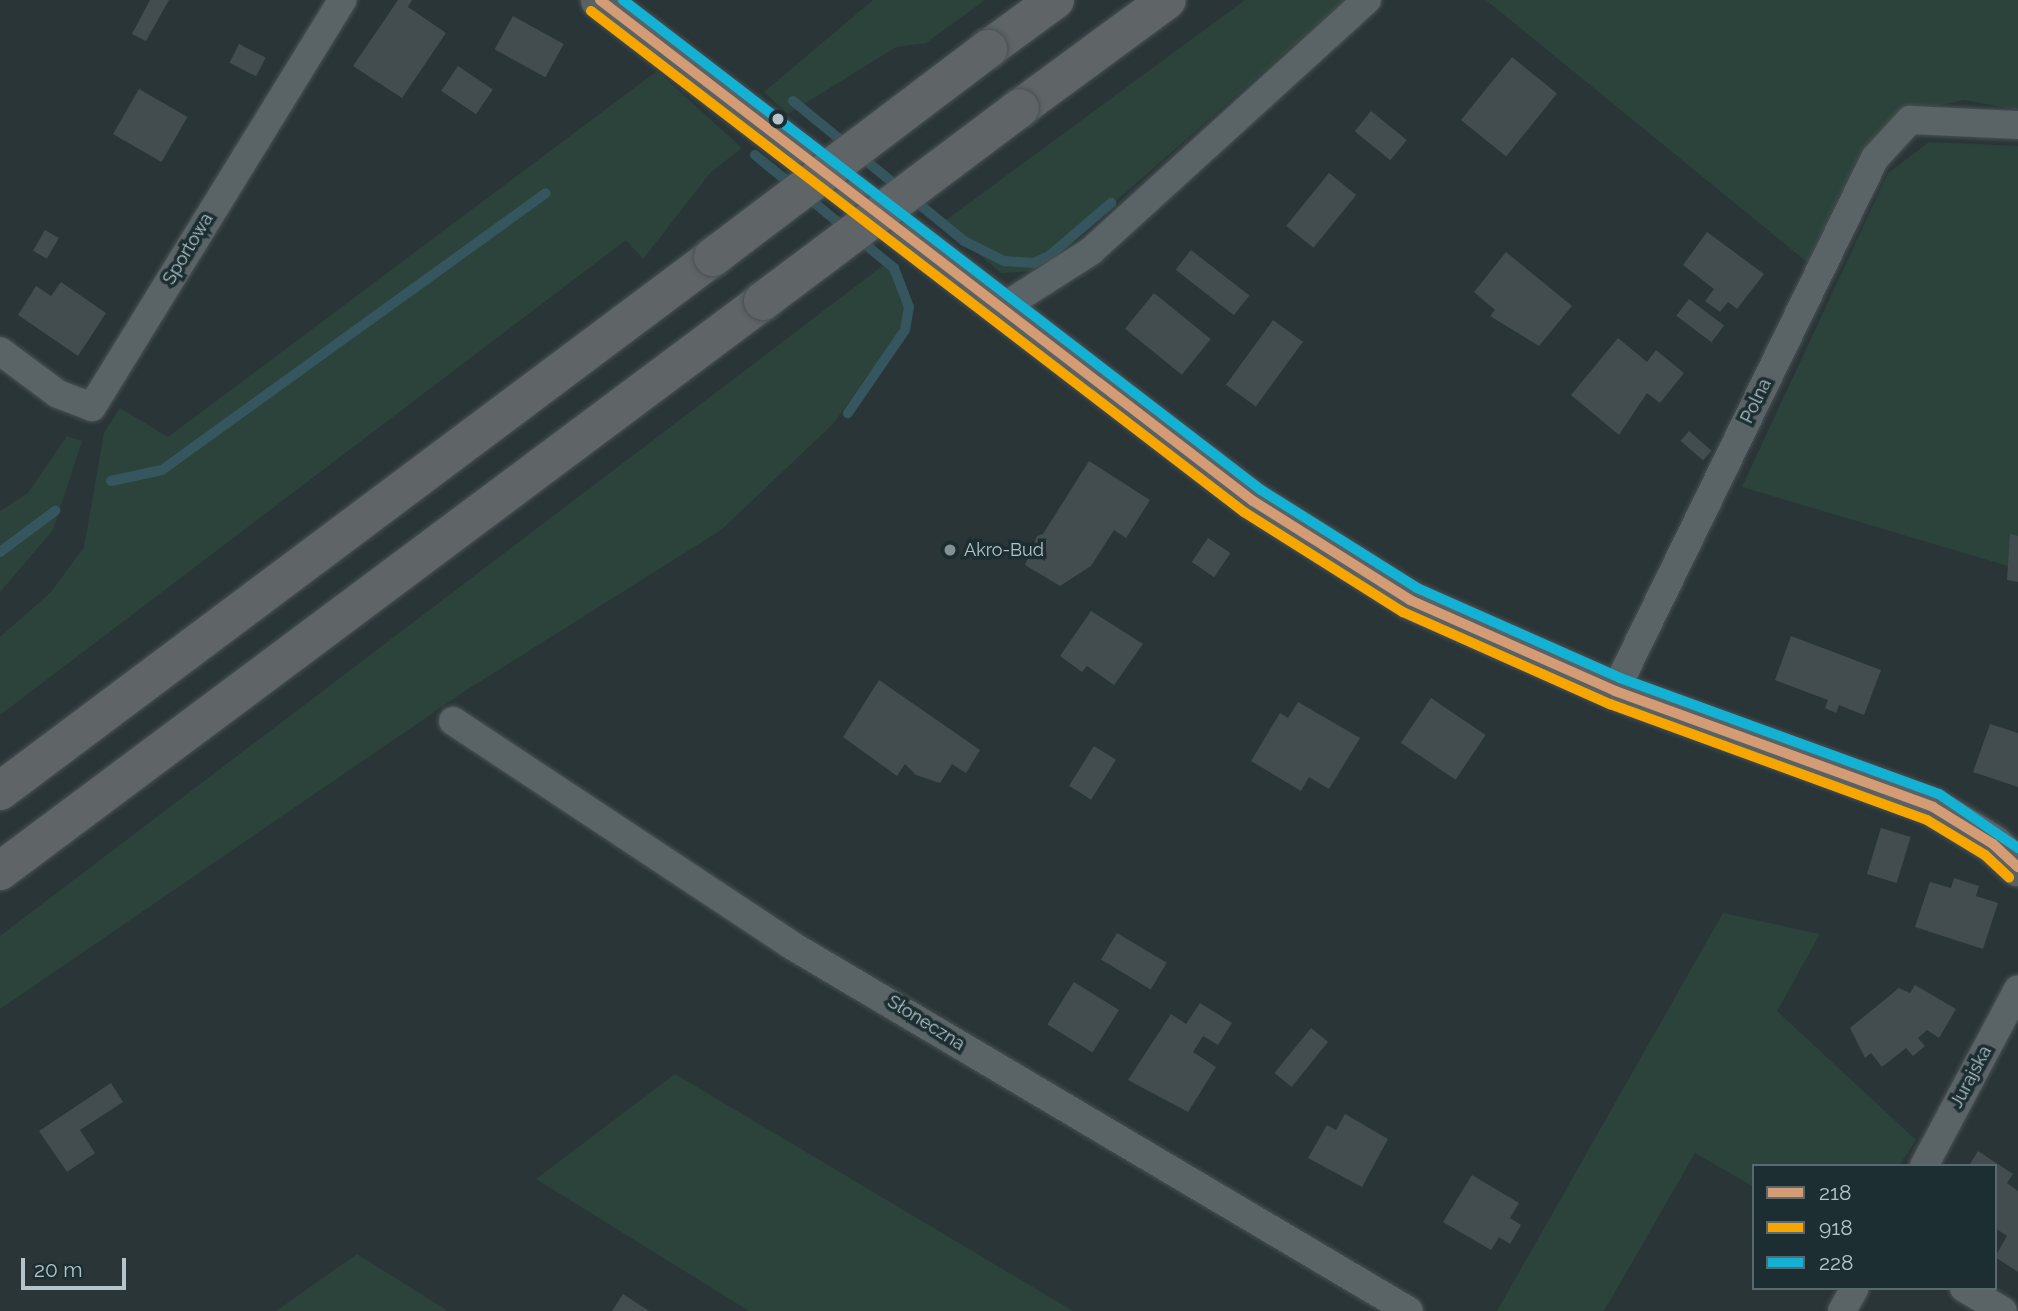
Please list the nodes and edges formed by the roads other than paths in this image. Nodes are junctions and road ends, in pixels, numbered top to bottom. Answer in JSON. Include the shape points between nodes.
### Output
{"nodes":[{"id":1,"x":342,"y":0,"type":"edge"},
{"id":2,"x":600,"y":0,"type":"edge"},
{"id":3,"x":1055,"y":0,"type":"edge"},
{"id":4,"x":1167,"y":0,"type":"edge"},
{"id":5,"x":1367,"y":0,"type":"edge"},
{"id":6,"x":2018,"y":125,"type":"edge"},
{"id":7,"x":1002,"y":308,"type":"junction"},
{"id":8,"x":0,"y":351,"type":"edge"},
{"id":9,"x":1615,"y":691,"type":"junction"},
{"id":10,"x":453,"y":722,"type":"dead end"},
{"id":11,"x":0,"y":791,"type":"edge"},
{"id":12,"x":2018,"y":867,"type":"edge"},
{"id":13,"x":0,"y":871,"type":"edge"},
{"id":14,"x":2018,"y":989,"type":"edge"},
{"id":15,"x":1924,"y":1164,"type":"edge"},
{"id":16,"x":1854,"y":1290,"type":"edge"},
{"id":17,"x":1968,"y":1290,"type":"edge"},
{"id":18,"x":1409,"y":1311,"type":"edge"},
{"id":19,"x":1842,"y":1311,"type":"edge"},
{"id":20,"x":2003,"y":1311,"type":"edge"}],
"edges":[{"from":1,"to":8,"type":"street","name":"Sportowa","via":[[92,407],[58,394]]},
{"from":2,"to":7,"type":"street"},
{"from":3,"to":11,"type":"highway","bridge":true},
{"from":4,"to":13,"type":"highway","bridge":true},
{"from":5,"to":7,"type":"street","via":[[1091,251]]},
{"from":6,"to":9,"type":"street","name":"Polna","via":[[1910,120],[1875,158]]},
{"from":7,"to":9,"type":"street","via":[[1253,501],[1399,593]]},
{"from":9,"to":12,"type":"street","via":[[1933,807],[1993,844]]},
{"from":10,"to":18,"type":"street","name":"Słoneczna","via":[[790,945]]},
{"from":14,"to":15,"type":"street","name":"Jurajska"},
{"from":16,"to":19,"type":"street"},
{"from":17,"to":20,"type":"street"}]}
